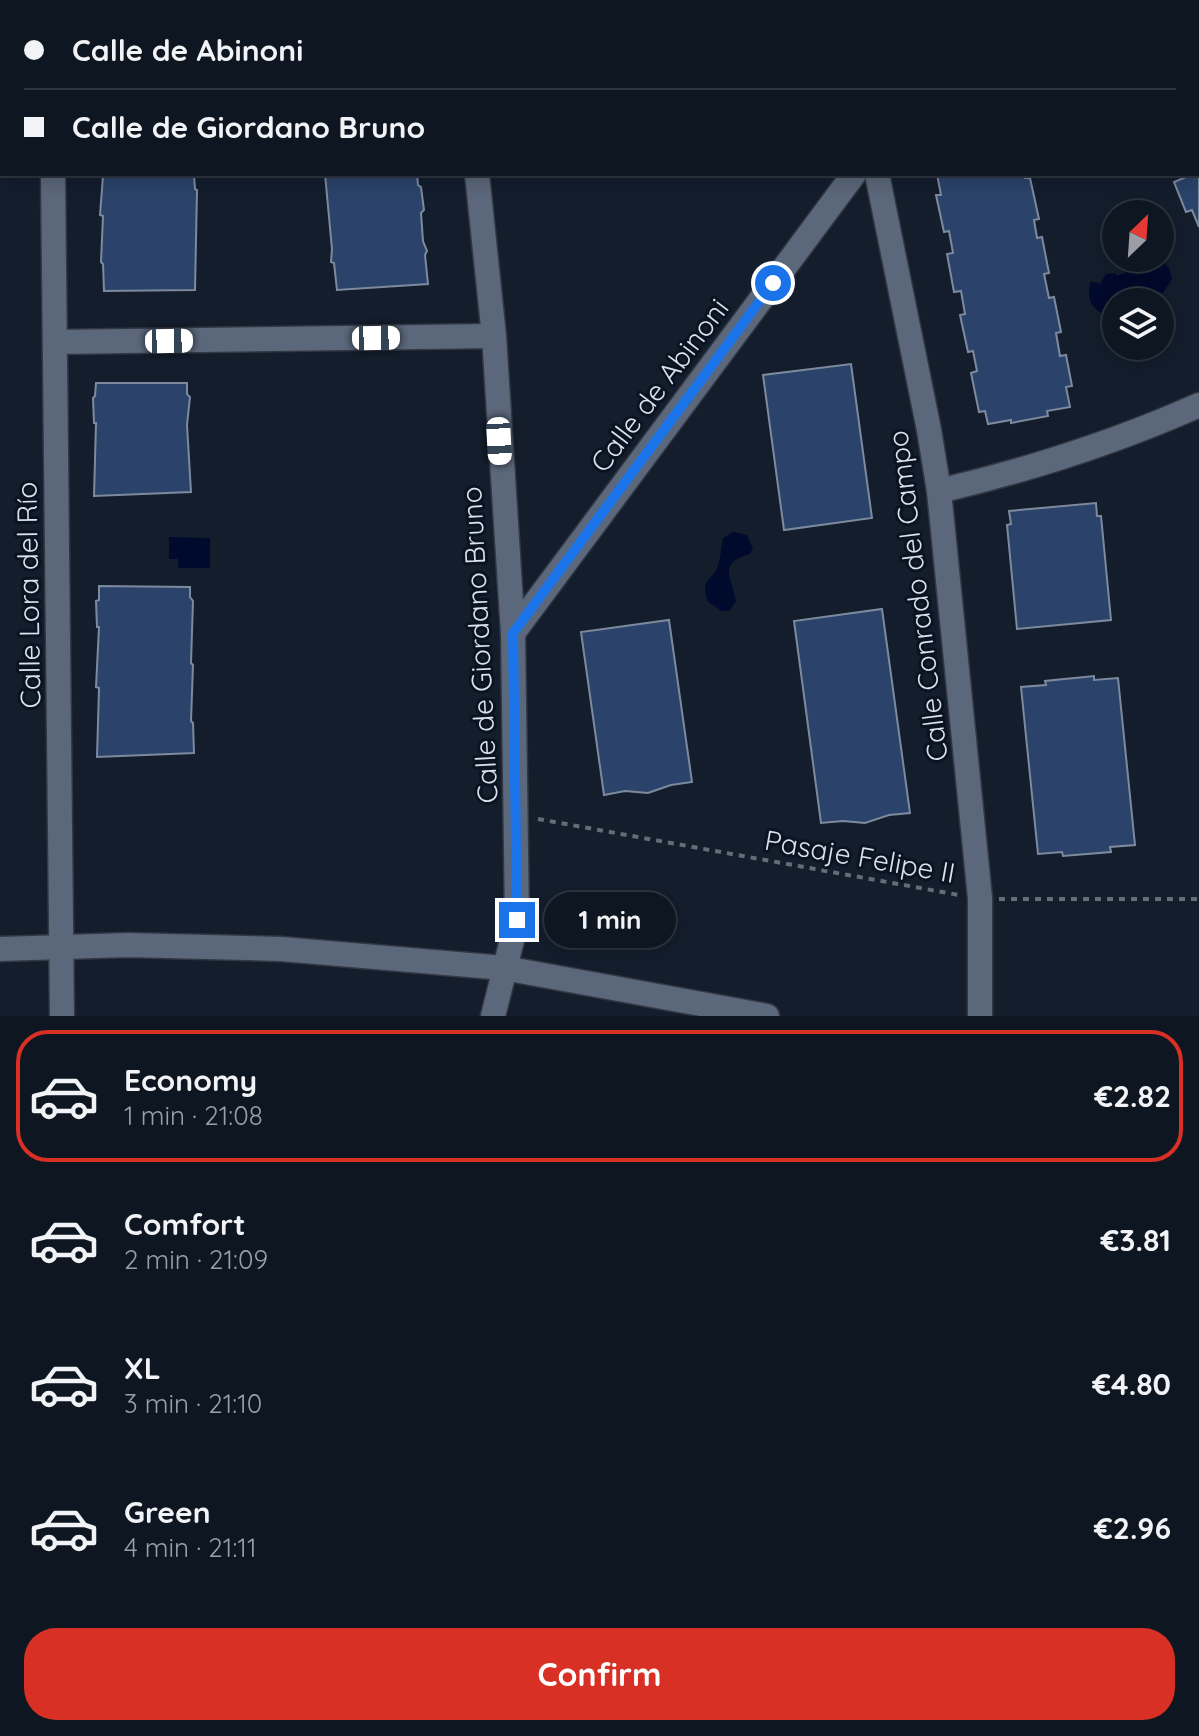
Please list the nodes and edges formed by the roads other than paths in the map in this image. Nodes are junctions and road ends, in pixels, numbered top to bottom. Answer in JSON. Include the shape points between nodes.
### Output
{"nodes":[{"id":1,"x":53,"y":176,"type":"edge"},
{"id":2,"x":477,"y":176,"type":"edge"},
{"id":3,"x":853,"y":176,"type":"edge"},
{"id":4,"x":877,"y":176,"type":"edge"},
{"id":5,"x":494,"y":336,"type":"junction"},
{"id":6,"x":55,"y":342,"type":"junction"},
{"id":7,"x":1199,"y":405,"type":"edge"},
{"id":8,"x":939,"y":491,"type":"junction"},
{"id":9,"x":513,"y":633,"type":"junction"},
{"id":10,"x":62,"y":946,"type":"junction"},
{"id":11,"x":0,"y":949,"type":"edge"},
{"id":12,"x":504,"y":968,"type":"junction"},
{"id":13,"x":62,"y":1016,"type":"edge"},
{"id":14,"x":493,"y":1016,"type":"edge"},
{"id":15,"x":767,"y":1016,"type":"edge"},
{"id":16,"x":980,"y":1016,"type":"edge"}],
"edges":[{"from":1,"to":6,"type":"street","name":"Calle Lora del Río"},
{"from":2,"to":5,"type":"street","name":"Calle de Giordano Bruno"},
{"from":3,"to":9,"type":"street","name":"Calle de Abinoni"},
{"from":4,"to":8,"type":"street","name":"Calle Conrado del Campo"},
{"from":5,"to":6,"type":"street"},
{"from":5,"to":9,"type":"street","name":"Calle de Giordano Bruno"},
{"from":6,"to":10,"type":"street","name":"Calle Lora del Río"},
{"from":7,"to":8,"type":"street","via":[[1032,467]]},
{"from":8,"to":16,"type":"street","name":"Calle Conrado del Campo","via":[[980,898]]},
{"from":9,"to":12,"type":"street","name":"Calle de Giordano Bruno","via":[[517,920]]},
{"from":10,"to":11,"type":"street"},
{"from":10,"to":12,"type":"street","via":[[281,949]]},
{"from":10,"to":13,"type":"street","name":"Calle Lora del Río"},
{"from":12,"to":14,"type":"street","name":"Calle de Giordano Bruno"},
{"from":12,"to":15,"type":"street"}]}
